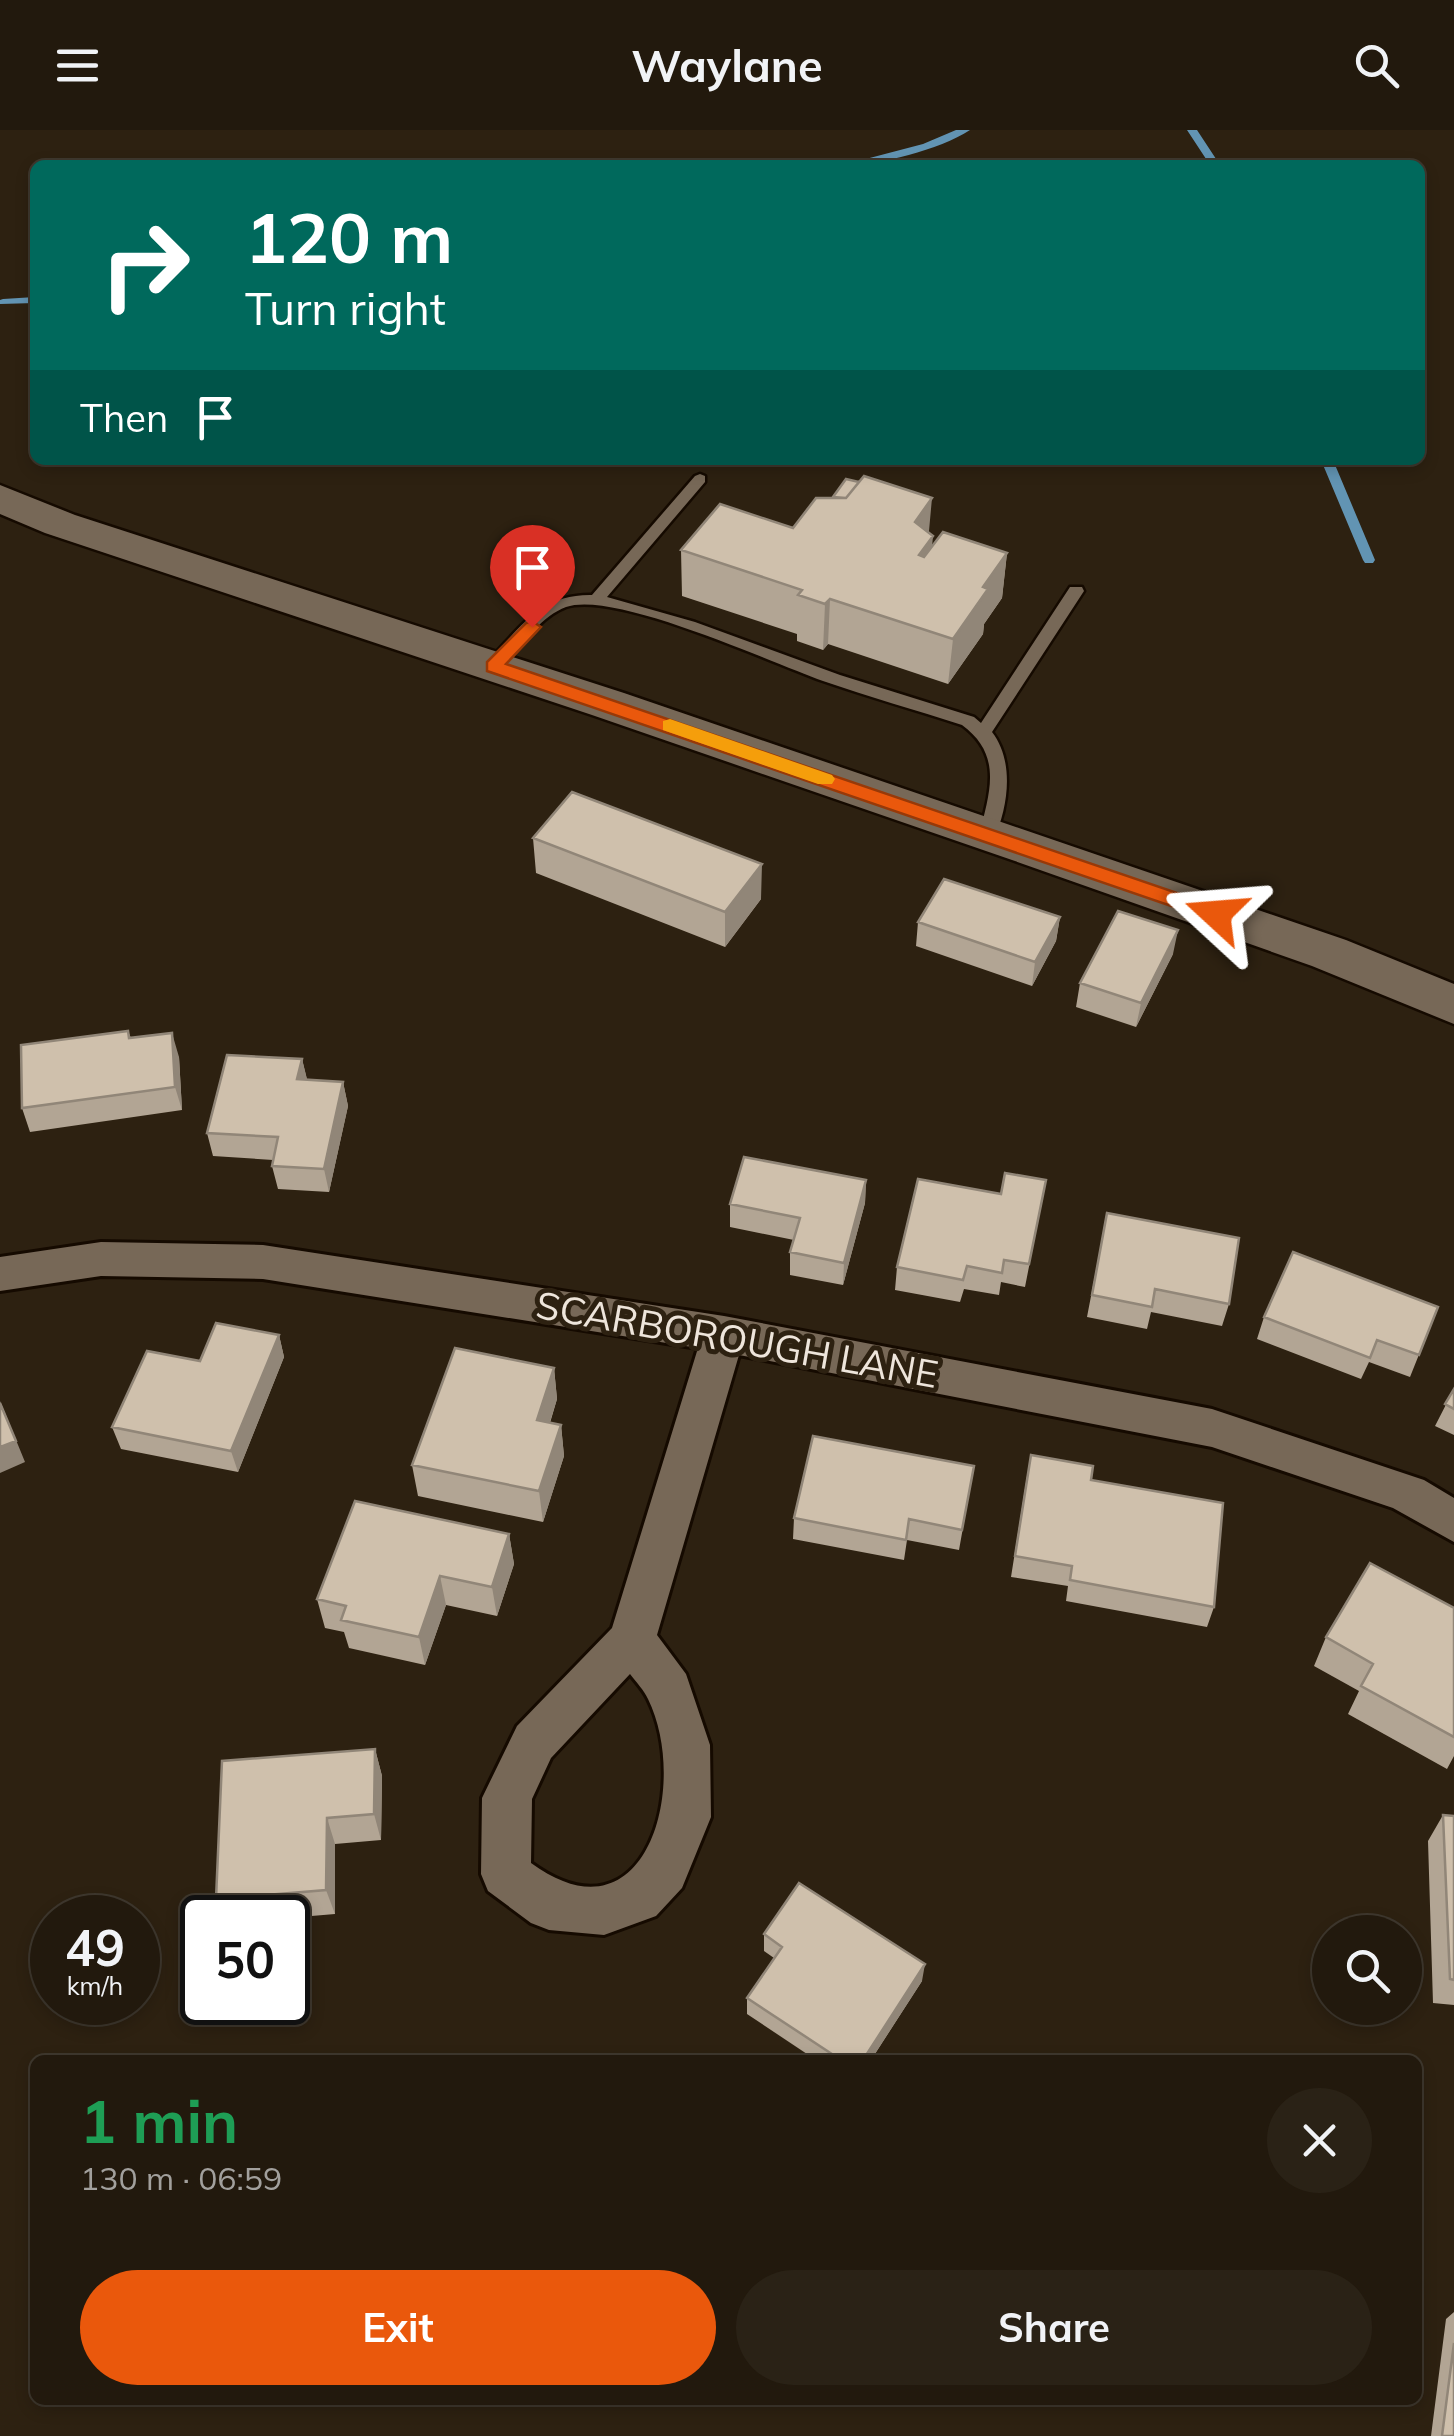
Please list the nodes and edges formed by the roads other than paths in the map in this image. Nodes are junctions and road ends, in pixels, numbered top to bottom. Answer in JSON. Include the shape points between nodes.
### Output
{"nodes":[{"id":1,"x":700,"y":479,"type":"dead end"},
{"id":2,"x":0,"y":498,"type":"edge"},
{"id":3,"x":1076,"y":592,"type":"dead end"},
{"id":4,"x":596,"y":600,"type":"junction"},
{"id":5,"x":493,"y":666,"type":"junction"},
{"id":6,"x":985,"y":730,"type":"junction"},
{"id":7,"x":988,"y":835,"type":"junction"},
{"id":8,"x":1454,"y":1004,"type":"edge"},
{"id":9,"x":0,"y":1274,"type":"edge"},
{"id":10,"x":724,"y":1334,"type":"junction"},
{"id":11,"x":1454,"y":1522,"type":"edge"},
{"id":12,"x":632,"y":1639,"type":"junction"}],
"edges":[{"from":1,"to":4,"type":"lane"},
{"from":2,"to":5,"type":"main road","via":[[60,524]]},
{"from":3,"to":6,"type":"lane"},
{"from":4,"to":5,"type":"lane","via":[[552,608]]},
{"from":4,"to":6,"type":"lane","via":[[708,631]]},
{"from":5,"to":7,"type":"main road"},
{"from":6,"to":7,"type":"lane","via":[[998,755],[1000,780]]},
{"from":7,"to":8,"type":"main road","via":[[1329,953]]},
{"from":9,"to":10,"type":"street","name":"SCARBOROUGH LANE","via":[[101,1259],[263,1262]]},
{"from":10,"to":11,"type":"street","name":"SCARBOROUGH LANE","via":[[1212,1428],[1408,1494]]},
{"from":10,"to":12,"type":"street"},
{"from":12,"to":12,"type":"street","via":[[534,1742],[506,1798],[506,1874],[549,1906],[604,1911],[638,1899],[664,1871],[686,1817],[686,1745],[669,1689]]}]}
